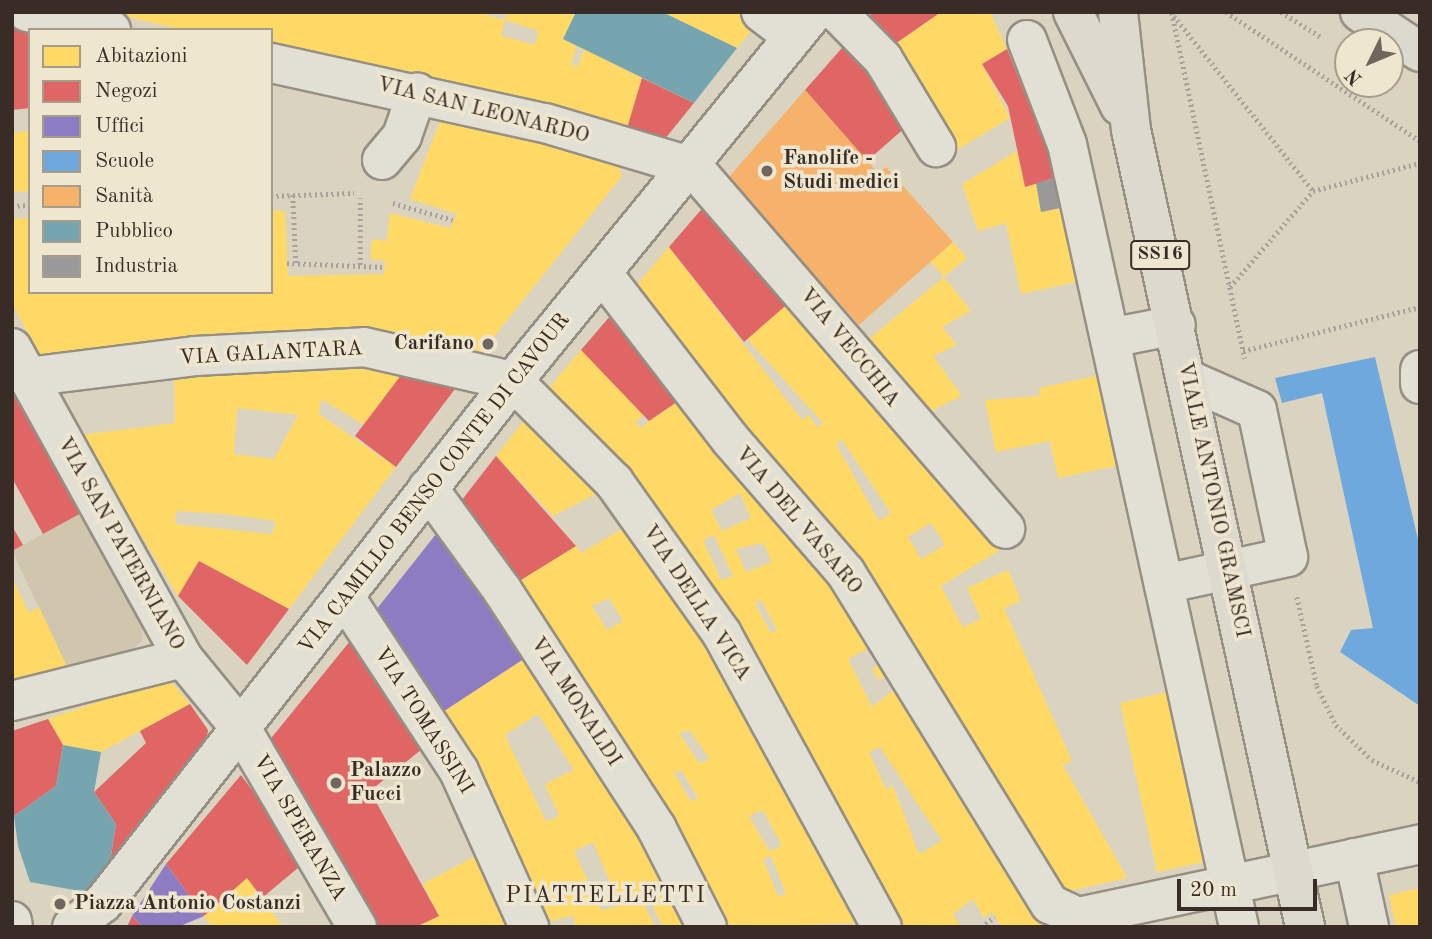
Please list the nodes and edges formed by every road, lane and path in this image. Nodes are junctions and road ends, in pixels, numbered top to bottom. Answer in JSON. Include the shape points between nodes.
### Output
{"nodes":[{"id":1,"x":27,"y":12,"type":"edge"},
{"id":2,"x":761,"y":12,"type":"edge"},
{"id":3,"x":837,"y":12,"type":"edge"},
{"id":4,"x":1073,"y":12,"type":"edge"},
{"id":5,"x":1118,"y":12,"type":"edge"},
{"id":6,"x":1226,"y":12,"type":"edge"},
{"id":7,"x":1281,"y":12,"type":"edge"},
{"id":8,"x":1360,"y":12,"type":"edge"},
{"id":9,"x":804,"y":24,"type":"edge"},
{"id":10,"x":102,"y":28,"type":"edge"},
{"id":11,"x":1027,"y":40,"type":"dead end"},
{"id":12,"x":1334,"y":44,"type":"edge"},
{"id":13,"x":1420,"y":52,"type":"edge"},
{"id":14,"x":273,"y":63,"type":"edge"},
{"id":15,"x":417,"y":93,"type":"junction"},
{"id":16,"x":1131,"y":130,"type":"junction"},
{"id":17,"x":1420,"y":141,"type":"edge"},
{"id":18,"x":936,"y":147,"type":"dead end"},
{"id":19,"x":382,"y":160,"type":"dead end"},
{"id":20,"x":1420,"y":163,"type":"edge"},
{"id":21,"x":693,"y":167,"type":"junction"},
{"id":22,"x":1312,"y":191,"type":"junction"},
{"id":23,"x":360,"y":193,"type":"junction"},
{"id":24,"x":293,"y":195,"type":"junction"},
{"id":25,"x":273,"y":196,"type":"edge"},
{"id":26,"x":373,"y":197,"type":"dead end"},
{"id":27,"x":385,"y":200,"type":"dead end"},
{"id":28,"x":453,"y":220,"type":"dead end"},
{"id":29,"x":287,"y":263,"type":"dead end"},
{"id":30,"x":296,"y":263,"type":"junction"},
{"id":31,"x":360,"y":265,"type":"junction"},
{"id":32,"x":384,"y":267,"type":"dead end"},
{"id":33,"x":603,"y":274,"type":"junction"},
{"id":34,"x":1230,"y":288,"type":"junction"},
{"id":35,"x":1420,"y":307,"type":"edge"},
{"id":36,"x":1176,"y":325,"type":"junction"},
{"id":37,"x":1110,"y":338,"type":"junction"},
{"id":38,"x":1243,"y":351,"type":"junction"},
{"id":39,"x":20,"y":362,"type":"edge"},
{"id":40,"x":1420,"y":370,"type":"edge"},
{"id":41,"x":1189,"y":380,"type":"junction"},
{"id":42,"x":513,"y":381,"type":"junction"},
{"id":43,"x":1420,"y":384,"type":"edge"},
{"id":44,"x":1257,"y":410,"type":"junction"},
{"id":45,"x":428,"y":488,"type":"junction"},
{"id":46,"x":1005,"y":529,"type":"dead end"},
{"id":47,"x":1288,"y":557,"type":"junction"},
{"id":48,"x":1227,"y":570,"type":"junction"},
{"id":49,"x":1164,"y":584,"type":"junction"},
{"id":50,"x":344,"y":596,"type":"junction"},
{"id":51,"x":183,"y":657,"type":"junction"},
{"id":52,"x":12,"y":701,"type":"edge"},
{"id":53,"x":242,"y":730,"type":"junction"},
{"id":54,"x":1420,"y":782,"type":"edge"},
{"id":55,"x":1420,"y":844,"type":"edge"},
{"id":56,"x":1354,"y":858,"type":"junction"},
{"id":57,"x":1293,"y":872,"type":"junction"},
{"id":58,"x":1230,"y":885,"type":"junction"},
{"id":59,"x":995,"y":917,"type":"dead end"},
{"id":60,"x":12,"y":920,"type":"edge"},
{"id":61,"x":13,"y":927,"type":"edge"},
{"id":62,"x":72,"y":927,"type":"edge"},
{"id":63,"x":356,"y":927,"type":"edge"},
{"id":64,"x":528,"y":927,"type":"edge"},
{"id":65,"x":706,"y":927,"type":"edge"},
{"id":66,"x":882,"y":927,"type":"edge"},
{"id":67,"x":981,"y":927,"type":"edge"},
{"id":68,"x":1239,"y":927,"type":"edge"},
{"id":69,"x":1305,"y":927,"type":"edge"},
{"id":70,"x":1369,"y":927,"type":"edge"}],
"edges":[{"from":1,"to":10,"type":"street"},
{"from":2,"to":9,"type":"street","name":"VIA CAMILLO BENSO CONTE DI CAVOUR"},
{"from":3,"to":18,"type":"street","via":[[883,59]]},
{"from":4,"to":16,"type":"main road","name":"VIALE ANTONIO GRAMSCI","number":"SS16"},
{"from":5,"to":16,"type":"main road","name":"VIALE ANTONIO GRAMSCI","number":"SS16"},
{"from":6,"to":17,"type":"path"},
{"from":7,"to":12,"type":"path"},
{"from":8,"to":13,"type":"main road"},
{"from":9,"to":21,"type":"street","name":"VIA CAMILLO BENSO CONTE DI CAVOUR"},
{"from":11,"to":37,"type":"street","via":[[1068,144]]},
{"from":14,"to":15,"type":"street","name":"VIA SAN LEONARDO"},
{"from":15,"to":19,"type":"street","via":[[402,136]]},
{"from":15,"to":21,"type":"street","name":"VIA SAN LEONARDO"},
{"from":16,"to":36,"type":"main road","name":"VIALE ANTONIO GRAMSCI","number":"SS16"},
{"from":20,"to":22,"type":"path"},
{"from":21,"to":33,"type":"street","name":"VIA CAMILLO BENSO CONTE DI CAVOUR"},
{"from":21,"to":46,"type":"street","name":"VIA VECCHIA"},
{"from":22,"to":34,"type":"path"},
{"from":22,"to":34,"type":"path","via":[[1172,13]]},
{"from":23,"to":24,"type":"path"},
{"from":23,"to":26,"type":"path"},
{"from":23,"to":31,"type":"path"},
{"from":24,"to":25,"type":"path"},
{"from":24,"to":30,"type":"path"},
{"from":27,"to":28,"type":"path"},
{"from":29,"to":30,"type":"path"},
{"from":30,"to":31,"type":"path"},
{"from":31,"to":32,"type":"path"},
{"from":33,"to":42,"type":"street","name":"VIA CAMILLO BENSO CONTE DI CAVOUR"},
{"from":33,"to":58,"type":"street","name":"VIA DEL VASARO","via":[[730,439],[846,573],[1050,904],[1078,917]]},
{"from":34,"to":38,"type":"path"},
{"from":35,"to":38,"type":"path"},
{"from":36,"to":37,"type":"street"},
{"from":36,"to":41,"type":"main road","name":"VIALE ANTONIO GRAMSCI","number":"SS16"},
{"from":37,"to":49,"type":"street"},
{"from":38,"to":44,"type":"path"},
{"from":39,"to":42,"type":"street","name":"VIA GALANTARA","via":[[364,347]]},
{"from":39,"to":51,"type":"street","name":"VIA SAN PATERNIANO"},
{"from":40,"to":43,"type":"street"},
{"from":41,"to":44,"type":"street"},
{"from":41,"to":48,"type":"main road","name":"VIALE ANTONIO GRAMSCI","number":"SS16"},
{"from":42,"to":45,"type":"street","name":"VIA CAMILLO BENSO CONTE DI CAVOUR"},
{"from":42,"to":66,"type":"street","name":"VIA DELLA VICA","via":[[614,482],[722,634]]},
{"from":44,"to":47,"type":"street"},
{"from":45,"to":50,"type":"street","name":"VIA CAMILLO BENSO CONTE DI CAVOUR"},
{"from":45,"to":65,"type":"street","name":"VIA MONALDI","via":[[502,590],[657,829]]},
{"from":47,"to":48,"type":"street"},
{"from":47,"to":54,"type":"path","via":[[1317,686],[1336,725],[1372,760]]},
{"from":48,"to":49,"type":"street"},
{"from":48,"to":57,"type":"main road","name":"VIALE ANTONIO GRAMSCI","number":"SS16"},
{"from":49,"to":58,"type":"street"},
{"from":50,"to":53,"type":"street","name":"VIA CAMILLO BENSO CONTE DI CAVOUR"},
{"from":50,"to":64,"type":"street","name":"VIA TOMASSINI","via":[[459,771]]},
{"from":51,"to":52,"type":"street"},
{"from":51,"to":53,"type":"street","name":"VIA SAN PATERNIANO"},
{"from":53,"to":62,"type":"street","name":"VIA CAMILLO BENSO CONTE DI CAVOUR","via":[[103,903]]},
{"from":53,"to":63,"type":"street","name":"VIA SPERANZA"},
{"from":55,"to":56,"type":"street"},
{"from":56,"to":57,"type":"street"},
{"from":56,"to":70,"type":"street"},
{"from":57,"to":58,"type":"street"},
{"from":57,"to":69,"type":"main road","name":"VIALE ANTONIO GRAMSCI","number":"SS16"},
{"from":58,"to":68,"type":"street"},
{"from":59,"to":67,"type":"path"},
{"from":60,"to":61,"type":"street"}]}
